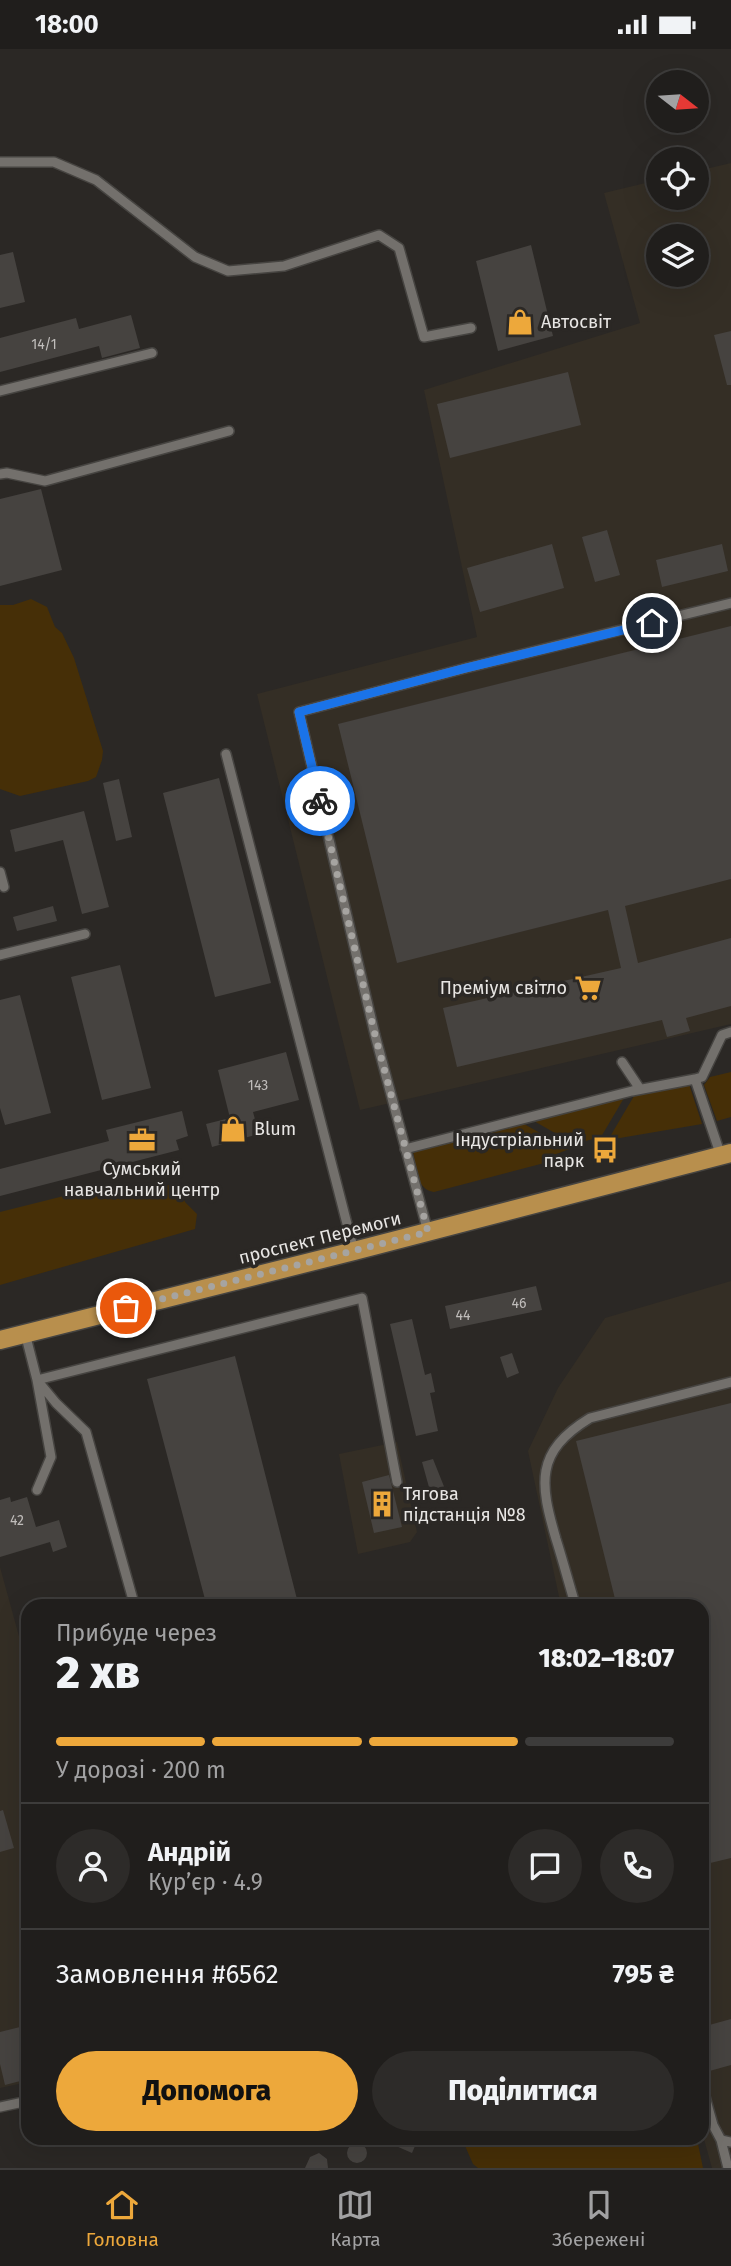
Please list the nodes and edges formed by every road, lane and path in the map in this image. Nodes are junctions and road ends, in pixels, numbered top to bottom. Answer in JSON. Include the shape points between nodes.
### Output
{"nodes":[{"id":1,"x":0,"y":162,"type":"edge"},
{"id":2,"x":471,"y":328,"type":"dead end"},
{"id":3,"x":152,"y":353,"type":"dead end"},
{"id":4,"x":0,"y":391,"type":"edge"},
{"id":5,"x":229,"y":431,"type":"dead end"},
{"id":6,"x":0,"y":474,"type":"edge"},
{"id":7,"x":731,"y":603,"type":"edge"},
{"id":8,"x":226,"y":754,"type":"dead end"},
{"id":9,"x":0,"y":872,"type":"edge"},
{"id":10,"x":4,"y":887,"type":"dead end"},
{"id":11,"x":85,"y":934,"type":"dead end"},
{"id":12,"x":0,"y":955,"type":"edge"},
{"id":13,"x":731,"y":1032,"type":"edge"},
{"id":14,"x":622,"y":1062,"type":"dead end"},
{"id":15,"x":695,"y":1079,"type":"junction"},
{"id":16,"x":640,"y":1089,"type":"junction"},
{"id":17,"x":405,"y":1149,"type":"junction"},
{"id":18,"x":726,"y":1155,"type":"edge"},
{"id":19,"x":428,"y":1232,"type":"junction"},
{"id":20,"x":354,"y":1251,"type":"junction"},
{"id":21,"x":24,"y":1333,"type":"junction"},
{"id":22,"x":0,"y":1340,"type":"edge"},
{"id":23,"x":37,"y":1380,"type":"junction"},
{"id":24,"x":731,"y":1382,"type":"edge"},
{"id":25,"x":397,"y":1482,"type":"dead end"},
{"id":26,"x":37,"y":1490,"type":"dead end"},
{"id":27,"x":133,"y":1599,"type":"edge"},
{"id":28,"x":574,"y":1599,"type":"edge"},
{"id":29,"x":21,"y":2102,"type":"edge"},
{"id":30,"x":0,"y":2107,"type":"edge"},
{"id":31,"x":709,"y":2111,"type":"edge"},
{"id":32,"x":726,"y":2141,"type":"edge"},
{"id":33,"x":729,"y":2168,"type":"edge"}],
"edges":[{"from":1,"to":2,"type":"lane","via":[[54,162],[96,180],[195,257],[228,271],[284,266],[379,235],[399,248],[424,337]]},
{"from":3,"to":4,"type":"lane"},
{"from":5,"to":6,"type":"lane","via":[[45,481]]},
{"from":7,"to":17,"type":"lane","via":[[299,712]]},
{"from":8,"to":20,"type":"lane"},
{"from":9,"to":10,"type":"lane"},
{"from":11,"to":12,"type":"lane"},
{"from":13,"to":15,"type":"lane","via":[[722,1035],[702,1077]]},
{"from":14,"to":16,"type":"lane"},
{"from":15,"to":16,"type":"lane"},
{"from":15,"to":18,"type":"lane"},
{"from":16,"to":17,"type":"lane"},
{"from":17,"to":19,"type":"lane"},
{"from":18,"to":19,"type":"main road","name":"проспект Перемоги"},
{"from":19,"to":20,"type":"main road","name":"проспект Перемоги"},
{"from":20,"to":21,"type":"main road","name":"проспект Перемоги"},
{"from":21,"to":22,"type":"main road","name":"проспект Перемоги"},
{"from":21,"to":23,"type":"lane"},
{"from":23,"to":25,"type":"lane","via":[[362,1298]]},
{"from":23,"to":26,"type":"lane","via":[[51,1457]]},
{"from":23,"to":27,"type":"lane","via":[[86,1432]]},
{"from":24,"to":28,"type":"lane","via":[[590,1418],[575,1427],[551,1455],[545,1473],[545,1499]]},
{"from":29,"to":30,"type":"lane"},
{"from":31,"to":32,"type":"lane"},
{"from":32,"to":33,"type":"lane"}]}
